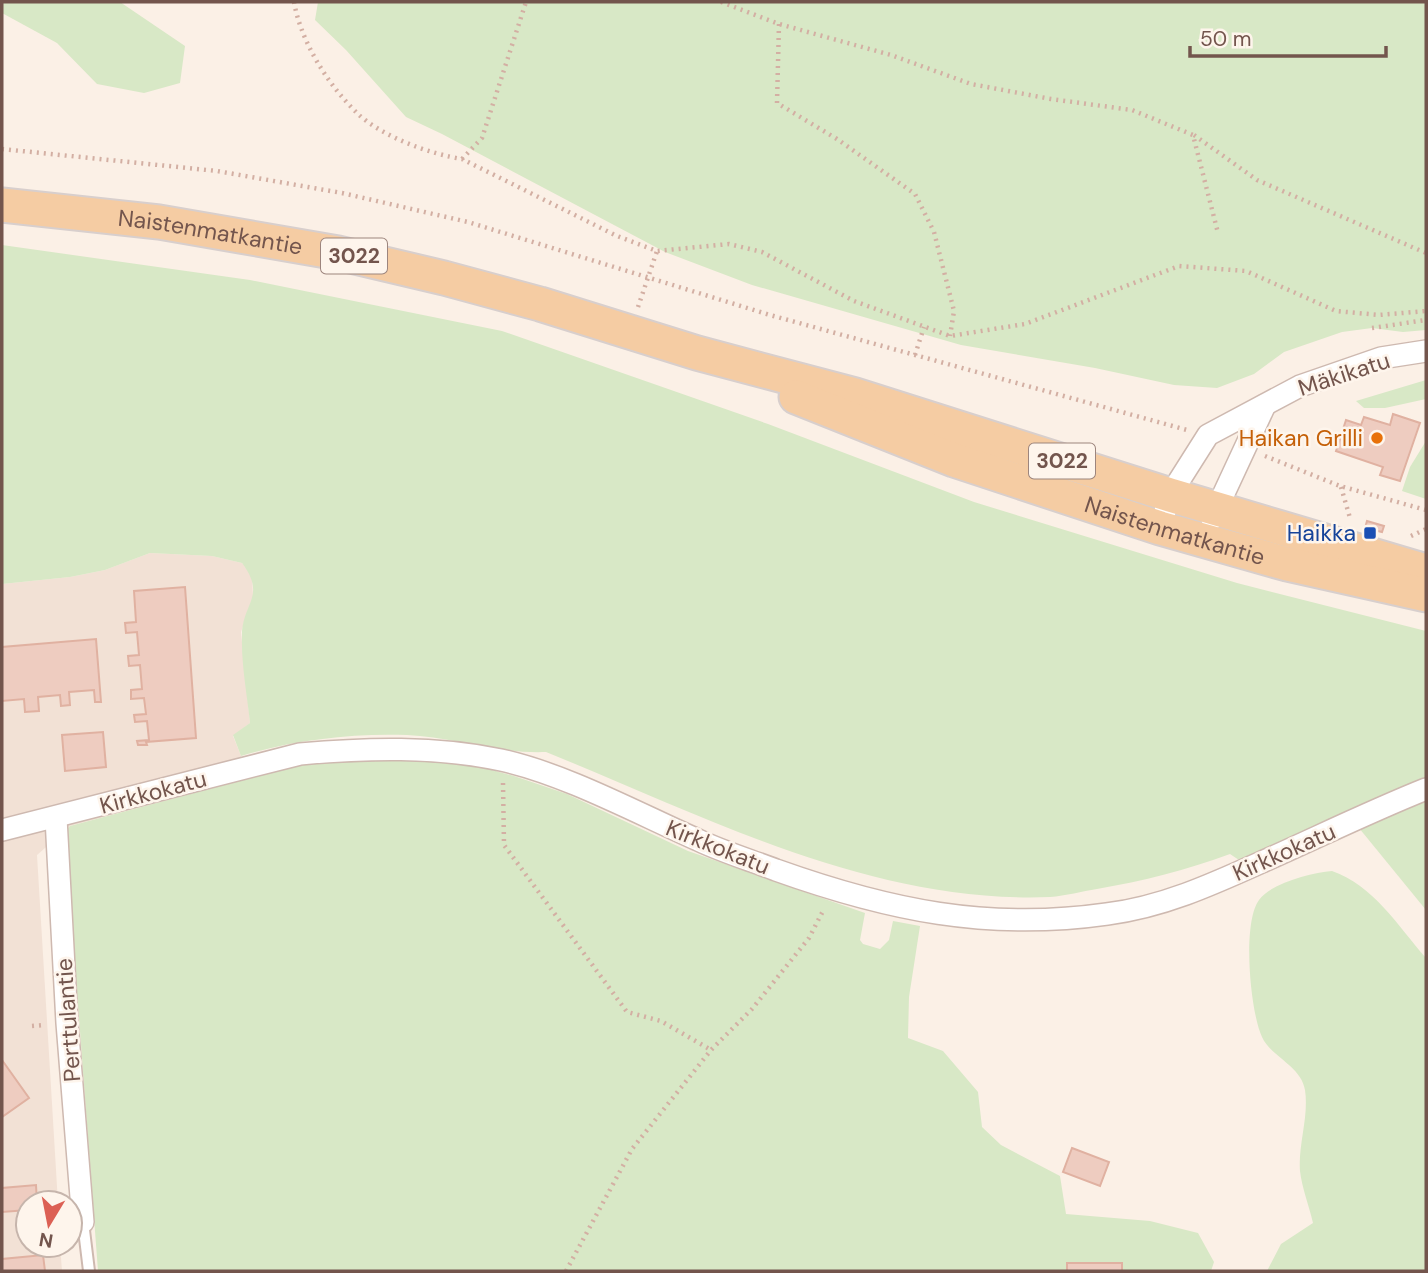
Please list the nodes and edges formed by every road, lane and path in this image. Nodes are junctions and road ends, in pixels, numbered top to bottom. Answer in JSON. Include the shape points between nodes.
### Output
{"nodes":[{"id":1,"x":294,"y":2,"type":"edge"},
{"id":2,"x":526,"y":2,"type":"edge"},
{"id":3,"x":721,"y":2,"type":"edge"},
{"id":4,"x":779,"y":24,"type":"junction"},
{"id":5,"x":1193,"y":135,"type":"junction"},
{"id":6,"x":2,"y":149,"type":"edge"},
{"id":7,"x":463,"y":159,"type":"junction"},
{"id":8,"x":2,"y":205,"type":"edge"},
{"id":9,"x":1218,"y":233,"type":"dead end"},
{"id":10,"x":657,"y":251,"type":"junction"},
{"id":11,"x":1426,"y":253,"type":"edge"},
{"id":12,"x":649,"y":277,"type":"junction"},
{"id":13,"x":1426,"y":311,"type":"edge"},
{"id":14,"x":1426,"y":320,"type":"edge"},
{"id":15,"x":924,"y":327,"type":"junction"},
{"id":16,"x":1372,"y":328,"type":"dead end"},
{"id":17,"x":950,"y":336,"type":"junction"},
{"id":18,"x":1426,"y":351,"type":"edge"},
{"id":19,"x":697,"y":354,"type":"junction"},
{"id":20,"x":915,"y":355,"type":"junction"},
{"id":21,"x":1265,"y":405,"type":"junction"},
{"id":22,"x":1208,"y":435,"type":"junction"},
{"id":23,"x":1245,"y":448,"type":"junction"},
{"id":24,"x":1340,"y":486,"type":"junction"},
{"id":25,"x":1170,"y":495,"type":"junction"},
{"id":26,"x":1216,"y":508,"type":"junction"},
{"id":27,"x":1426,"y":510,"type":"edge"},
{"id":28,"x":1160,"y":528,"type":"junction"},
{"id":29,"x":1353,"y":528,"type":"dead end"},
{"id":30,"x":1205,"y":541,"type":"junction"},
{"id":31,"x":1426,"y":571,"type":"edge"},
{"id":32,"x":1426,"y":595,"type":"edge"},
{"id":33,"x":503,"y":761,"type":"junction"},
{"id":34,"x":1426,"y":789,"type":"edge"},
{"id":35,"x":56,"y":818,"type":"junction"},
{"id":36,"x":2,"y":830,"type":"edge"},
{"id":37,"x":834,"y":890,"type":"junction"},
{"id":38,"x":712,"y":1051,"type":"junction"},
{"id":39,"x":80,"y":1189,"type":"edge"},
{"id":40,"x":84,"y":1230,"type":"edge"},
{"id":41,"x":89,"y":1271,"type":"edge"},
{"id":42,"x":566,"y":1271,"type":"edge"}],
"edges":[{"from":1,"to":7,"type":"path","via":[[312,53],[359,114],[439,156]]},
{"from":2,"to":7,"type":"path","via":[[482,138]]},
{"from":3,"to":4,"type":"path"},
{"from":4,"to":5,"type":"path","via":[[891,55],[971,84],[1132,110]]},
{"from":4,"to":17,"type":"path","via":[[777,103],[915,194],[934,232],[954,311]]},
{"from":5,"to":9,"type":"path"},
{"from":5,"to":11,"type":"path","via":[[1257,180]]},
{"from":6,"to":12,"type":"path","via":[[217,171],[342,193],[468,222]]},
{"from":7,"to":10,"type":"path","via":[[617,236]]},
{"from":8,"to":19,"type":"main road","name":"Naistenmatkantie","number":"3022","via":[[159,222],[338,253],[540,304]]},
{"from":10,"to":12,"type":"path"},
{"from":10,"to":15,"type":"path","via":[[729,244],[762,252],[854,301]]},
{"from":12,"to":20,"type":"path"},
{"from":13,"to":17,"type":"path","via":[[1336,312],[1245,271],[1179,266],[1025,324]]},
{"from":14,"to":16,"type":"path"},
{"from":15,"to":17,"type":"path"},
{"from":15,"to":20,"type":"path"},
{"from":18,"to":21,"type":"street","name":"Mäkikatu","via":[[1381,358],[1300,386]]},
{"from":19,"to":25,"type":"main road","name":"Naistenmatkantie","number":"3022","via":[[855,396]]},
{"from":19,"to":28,"type":"main road","name":"Naistenmatkantie","number":"3022","via":[[954,460]]},
{"from":20,"to":22,"type":"path"},
{"from":21,"to":22,"type":"street","name":"Mäkikatu"},
{"from":21,"to":23,"type":"street"},
{"from":22,"to":25,"type":"street","name":"Mäkikatu"},
{"from":23,"to":24,"type":"path"},
{"from":23,"to":26,"type":"street"},
{"from":24,"to":27,"type":"path"},
{"from":24,"to":29,"type":"path"},
{"from":25,"to":26,"type":"main road","name":"Naistenmatkantie","number":"3022"},
{"from":25,"to":28,"type":"street","name":"Mäkikatu"},
{"from":26,"to":30,"type":"street"},
{"from":26,"to":31,"type":"main road","name":"Naistenmatkantie","number":"3022"},
{"from":28,"to":30,"type":"main road","name":"Naistenmatkantie","number":"3022"},
{"from":30,"to":32,"type":"main road","name":"Naistenmatkantie","number":"3022"},
{"from":33,"to":35,"type":"street","name":"Kirkkokatu","via":[[418,750],[300,754]]},
{"from":33,"to":37,"type":"street","name":"Kirkkokatu","via":[[547,774],[711,846]]},
{"from":33,"to":38,"type":"path","via":[[504,845],[627,1012],[662,1021]]},
{"from":34,"to":37,"type":"street","name":"Kirkkokatu","via":[[1198,891],[1149,907],[1050,919],[984,920],[921,912]]},
{"from":35,"to":36,"type":"street","name":"Kirkkokatu"},
{"from":35,"to":39,"type":"street","name":"Perttulantie"},
{"from":37,"to":38,"type":"path","via":[[809,938]]},
{"from":38,"to":42,"type":"path","via":[[632,1149]]},
{"from":40,"to":41,"type":"lane"}]}
